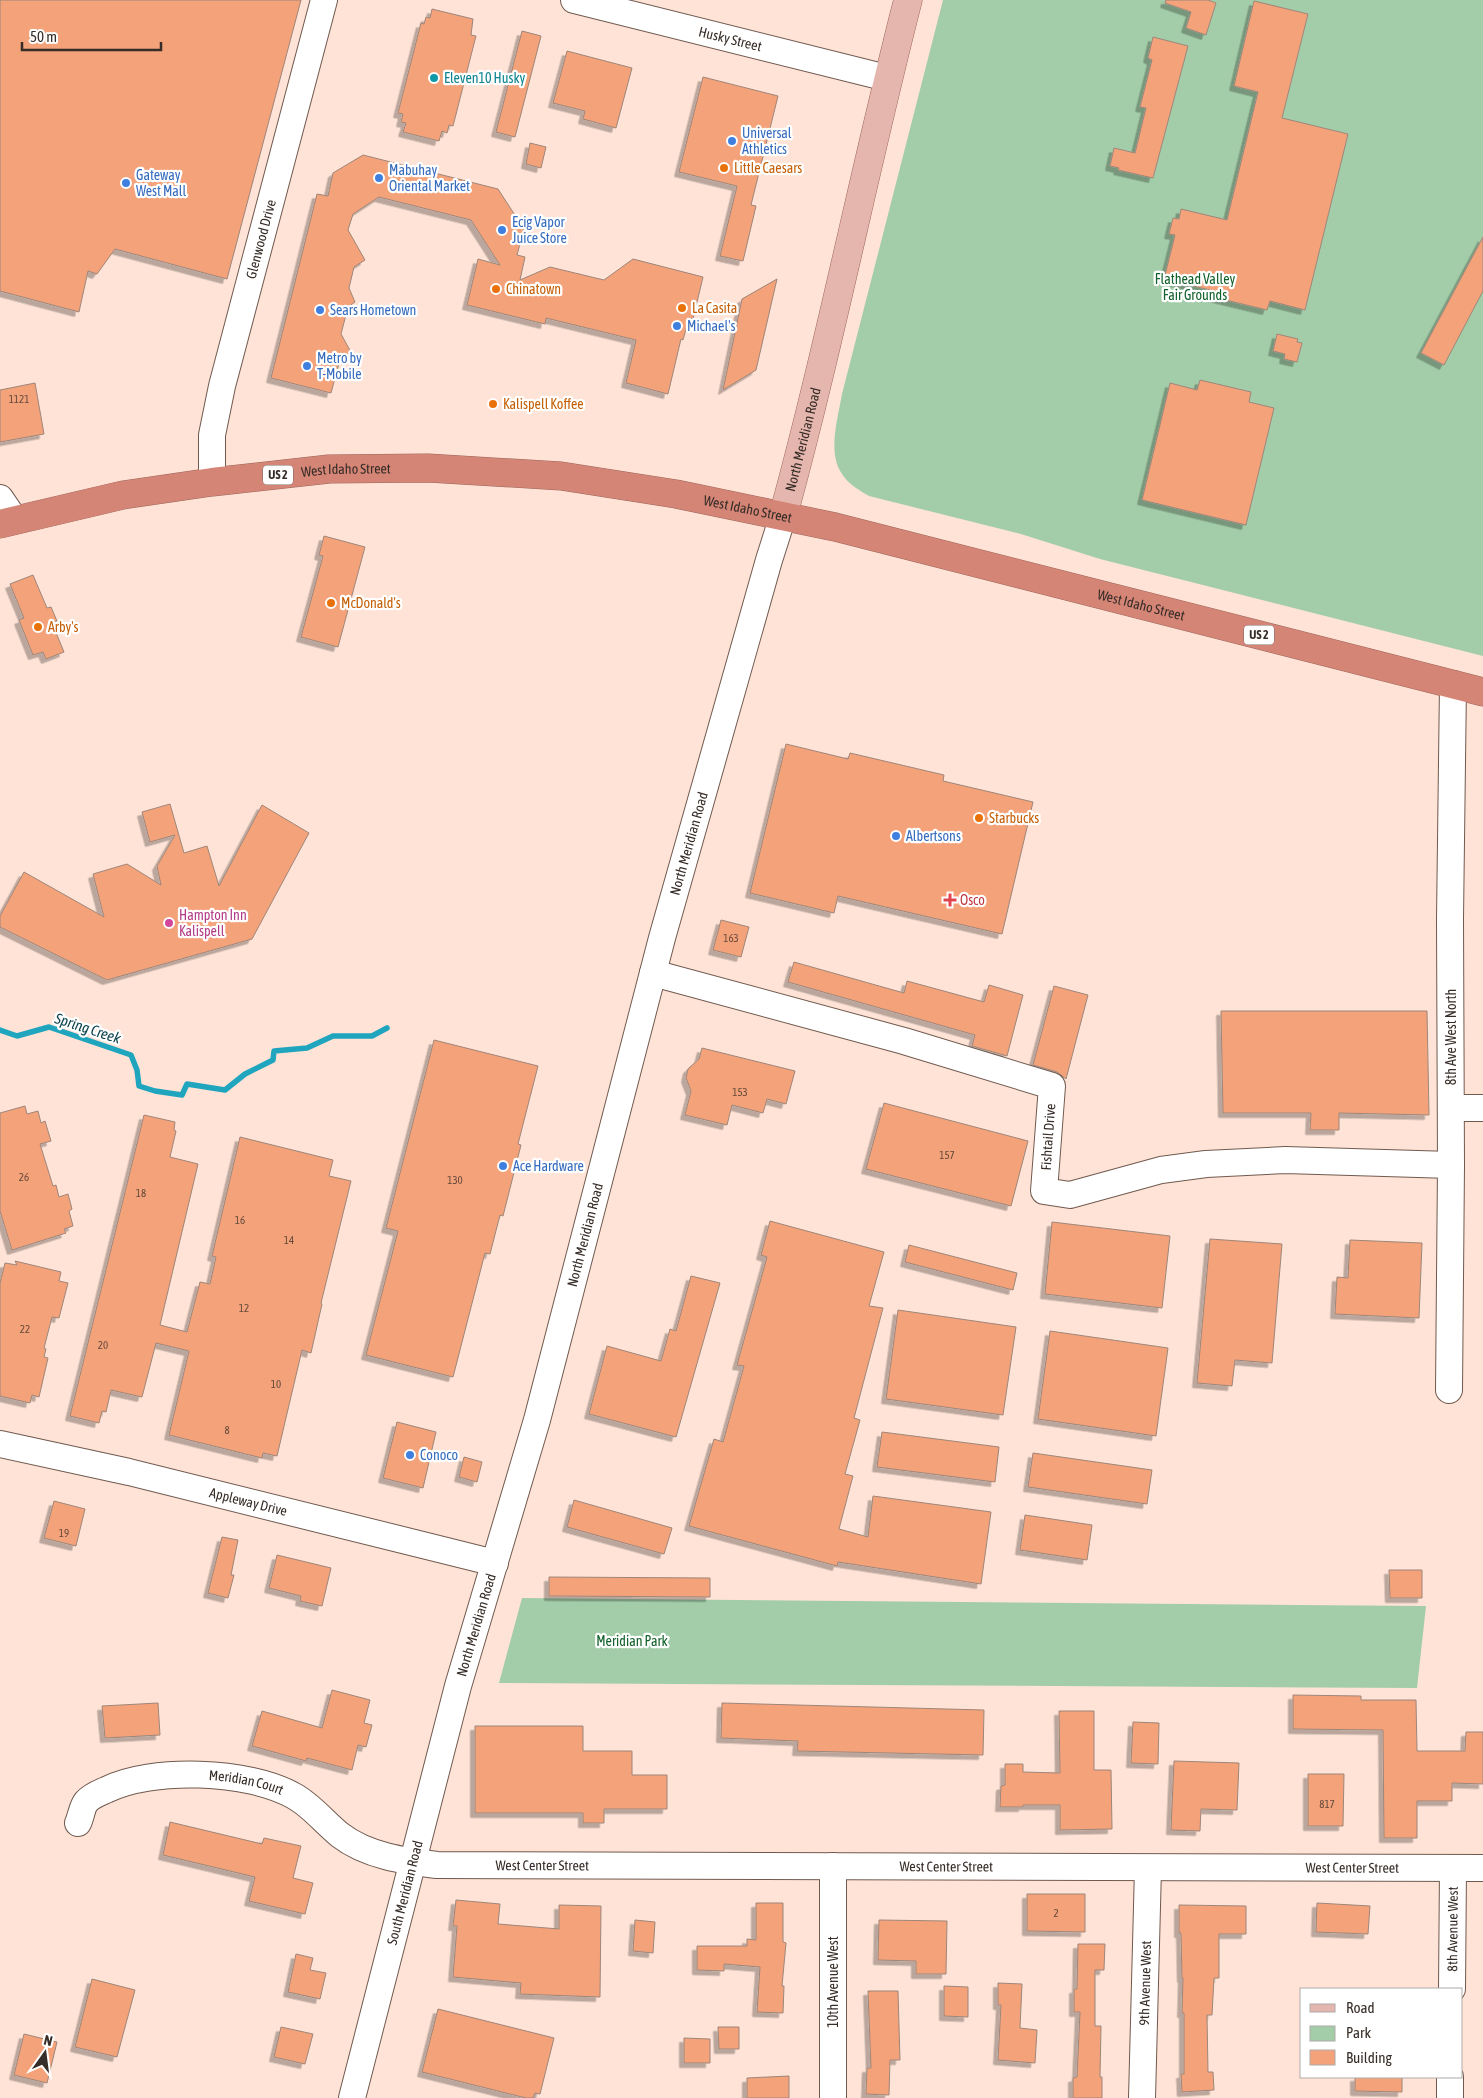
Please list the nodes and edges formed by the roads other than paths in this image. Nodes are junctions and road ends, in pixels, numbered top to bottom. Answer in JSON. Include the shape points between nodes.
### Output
{"nodes":[{"id":1,"x":324,"y":0,"type":"edge"},
{"id":2,"x":574,"y":0,"type":"edge"},
{"id":3,"x":908,"y":0,"type":"edge"},
{"id":4,"x":887,"y":78,"type":"junction"},
{"id":5,"x":212,"y":482,"type":"junction"},
{"id":6,"x":0,"y":498,"type":"edge"},
{"id":7,"x":783,"y":516,"type":"junction"},
{"id":8,"x":8,"y":522,"type":"edge"},
{"id":9,"x":1453,"y":684,"type":"junction"},
{"id":10,"x":1483,"y":692,"type":"edge"},
{"id":11,"x":653,"y":973,"type":"junction"},
{"id":12,"x":1451,"y":1108,"type":"junction"},
{"id":13,"x":1483,"y":1108,"type":"edge"},
{"id":14,"x":1451,"y":1165,"type":"junction"},
{"id":15,"x":1449,"y":1390,"type":"dead end"},
{"id":16,"x":0,"y":1444,"type":"edge"},
{"id":17,"x":496,"y":1563,"type":"junction"},
{"id":18,"x":458,"y":1686,"type":"joint"},
{"id":19,"x":78,"y":1823,"type":"dead end"},
{"id":20,"x":412,"y":1862,"type":"junction"},
{"id":21,"x":833,"y":1866,"type":"junction"},
{"id":22,"x":1148,"y":1868,"type":"junction"},
{"id":23,"x":1453,"y":1868,"type":"junction"},
{"id":24,"x":1483,"y":1868,"type":"edge"},
{"id":25,"x":1452,"y":1988,"type":"edge"},
{"id":26,"x":1450,"y":2078,"type":"edge"},
{"id":27,"x":352,"y":2098,"type":"edge"},
{"id":28,"x":833,"y":2098,"type":"edge"},
{"id":29,"x":1142,"y":2098,"type":"edge"},
{"id":30,"x":1450,"y":2098,"type":"edge"}],
"edges":[{"from":1,"to":5,"type":"street","name":"Glenwood Drive","via":[[222,386],[212,435]]},
{"from":2,"to":4,"type":"street","name":"Husky Street"},
{"from":3,"to":4,"type":"main road","name":"North Meridian Road"},
{"from":4,"to":7,"type":"main road","name":"North Meridian Road","via":[[849,249]]},
{"from":5,"to":7,"type":"highway","name":"West Idaho Street","number":"US 2","via":[[358,468],[505,472],[560,476],[650,490]]},
{"from":5,"to":8,"type":"highway","name":"West Idaho Street","number":"US 2","via":[[123,495]]},
{"from":6,"to":8,"type":"street"},
{"from":7,"to":9,"type":"highway","name":"West Idaho Street","number":"US 2"},
{"from":7,"to":11,"type":"street","name":"North Meridian Road"},
{"from":9,"to":10,"type":"highway","name":"West Idaho Street","number":"US 2"},
{"from":9,"to":12,"type":"street","name":"8th Ave West North"},
{"from":11,"to":14,"type":"street","name":"Fishtail Drive","via":[[904,1041],[1052,1086],[1044,1191],[1070,1195],[1161,1170],[1206,1164],[1285,1160]]},
{"from":11,"to":17,"type":"street","name":"North Meridian Road"},
{"from":12,"to":13,"type":"street"},
{"from":12,"to":14,"type":"street","name":"8th Ave West North"},
{"from":14,"to":15,"type":"street","name":"8th Ave West North"},
{"from":16,"to":17,"type":"street","name":"Appleway Drive","via":[[129,1472]]},
{"from":17,"to":18,"type":"street","name":"North Meridian Road"},
{"from":18,"to":20,"type":"street","name":"South Meridian Road"},
{"from":19,"to":20,"type":"street","name":"Meridian Court","via":[[86,1802],[117,1784],[168,1775],[233,1778],[271,1786],[294,1796],[342,1837],[388,1857]]},
{"from":20,"to":21,"type":"street","name":"West Center Street","via":[[437,1866]]},
{"from":20,"to":27,"type":"street","name":"South Meridian Road"},
{"from":21,"to":22,"type":"street","name":"West Center Street"},
{"from":21,"to":28,"type":"street","name":"10th Avenue West"},
{"from":22,"to":23,"type":"street","name":"West Center Street"},
{"from":22,"to":29,"type":"street","name":"9th Avenue West"},
{"from":23,"to":24,"type":"street","name":"West Center Street"},
{"from":23,"to":25,"type":"street","name":"8th Avenue West"},
{"from":26,"to":30,"type":"street"}]}
